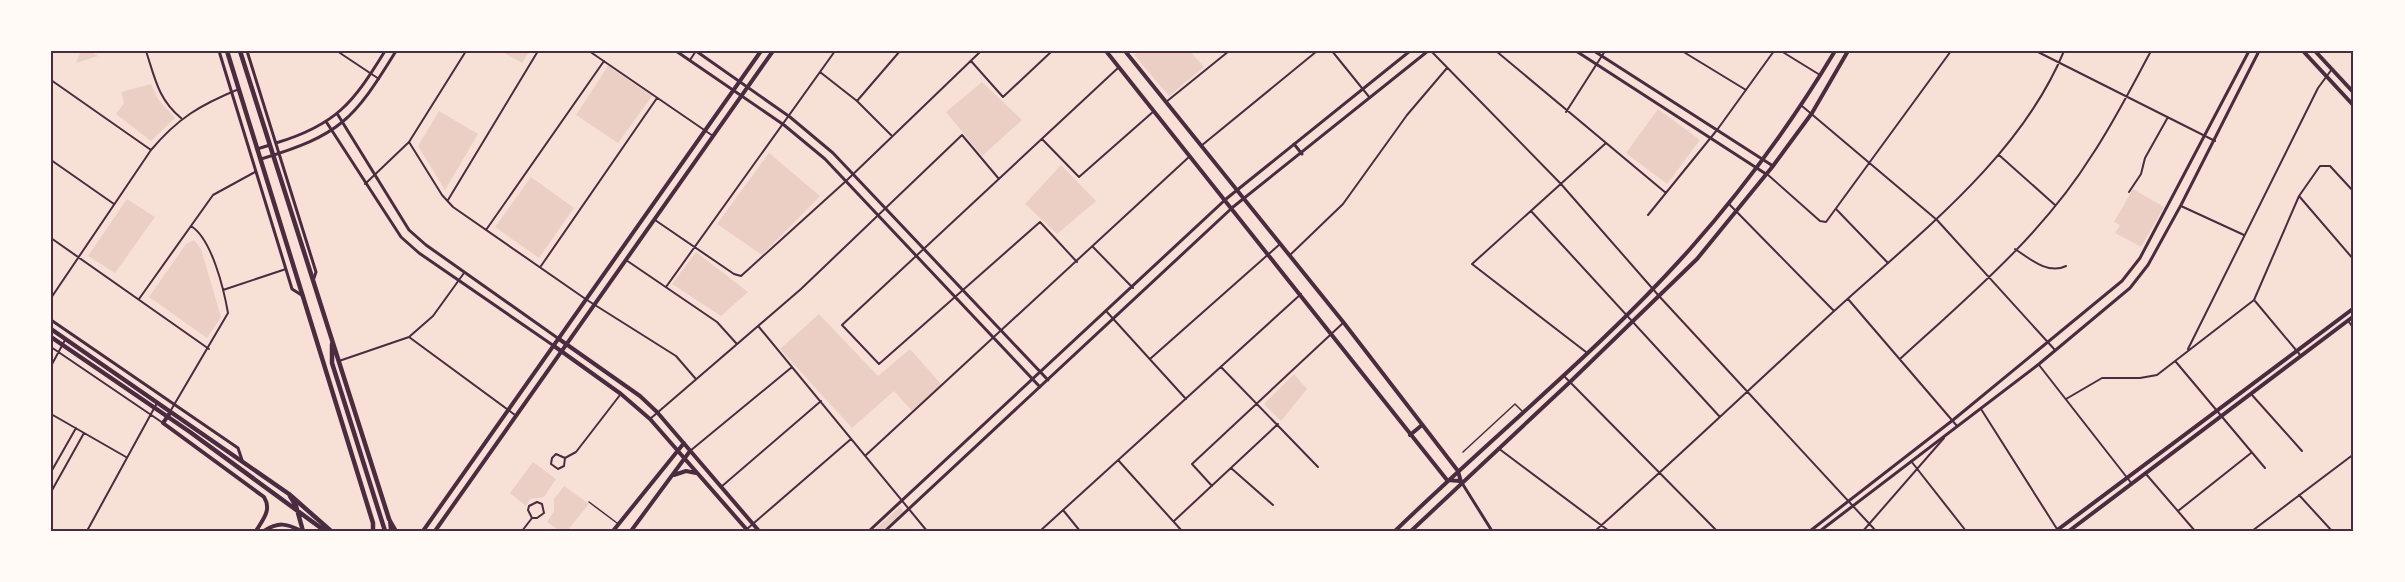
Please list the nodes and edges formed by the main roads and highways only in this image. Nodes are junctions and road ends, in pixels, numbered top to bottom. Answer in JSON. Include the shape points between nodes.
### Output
{"nodes":[{"id":1,"x":227,"y":51,"type":"edge"},
{"id":2,"x":240,"y":51,"type":"edge"},
{"id":3,"x":761,"y":51,"type":"edge"},
{"id":4,"x":773,"y":51,"type":"edge"},
{"id":5,"x":1106,"y":51,"type":"edge"},
{"id":6,"x":1125,"y":51,"type":"edge"},
{"id":7,"x":1834,"y":51,"type":"edge"},
{"id":8,"x":1848,"y":51,"type":"edge"},
{"id":9,"x":2303,"y":51,"type":"edge"},
{"id":10,"x":2315,"y":51,"type":"edge"},
{"id":11,"x":2354,"y":93,"type":"edge"},
{"id":12,"x":2354,"y":106,"type":"edge"},
{"id":13,"x":2354,"y":308,"type":"edge"},
{"id":14,"x":2354,"y":316,"type":"edge"},
{"id":15,"x":51,"y":329,"type":"edge"},
{"id":16,"x":51,"y":337,"type":"edge"},
{"id":17,"x":559,"y":339,"type":"junction"},
{"id":18,"x":332,"y":340,"type":"junction"},
{"id":19,"x":566,"y":344,"type":"junction"},
{"id":20,"x":554,"y":346,"type":"junction"},
{"id":21,"x":561,"y":351,"type":"junction"},
{"id":22,"x":156,"y":405,"type":"junction"},
{"id":23,"x":1522,"y":411,"type":"junction"},
{"id":24,"x":168,"y":415,"type":"junction"},
{"id":25,"x":1530,"y":418,"type":"junction"},
{"id":26,"x":1422,"y":425,"type":"junction"},
{"id":27,"x":1410,"y":435,"type":"junction"},
{"id":28,"x":684,"y":443,"type":"junction"},
{"id":29,"x":676,"y":450,"type":"junction"},
{"id":30,"x":690,"y":451,"type":"junction"},
{"id":31,"x":479,"y":453,"type":"junction"},
{"id":32,"x":486,"y":458,"type":"junction"},
{"id":33,"x":685,"y":459,"type":"junction"},
{"id":34,"x":1458,"y":471,"type":"junction"},
{"id":35,"x":698,"y":474,"type":"junction"},
{"id":36,"x":674,"y":476,"type":"junction"},
{"id":37,"x":1447,"y":480,"type":"junction"},
{"id":38,"x":1461,"y":482,"type":"junction"},
{"id":39,"x":289,"y":494,"type":"junction"},
{"id":40,"x":389,"y":519,"type":"joint"},
{"id":41,"x":747,"y":530,"type":"edge"},
{"id":42,"x":256,"y":531,"type":"edge"},
{"id":43,"x":264,"y":531,"type":"edge"},
{"id":44,"x":302,"y":531,"type":"edge"},
{"id":45,"x":325,"y":531,"type":"edge"},
{"id":46,"x":331,"y":531,"type":"edge"},
{"id":47,"x":373,"y":531,"type":"edge"},
{"id":48,"x":384,"y":531,"type":"edge"},
{"id":49,"x":393,"y":531,"type":"edge"},
{"id":50,"x":423,"y":531,"type":"edge"},
{"id":51,"x":435,"y":531,"type":"edge"},
{"id":52,"x":613,"y":531,"type":"edge"},
{"id":53,"x":631,"y":531,"type":"edge"},
{"id":54,"x":759,"y":531,"type":"edge"},
{"id":55,"x":1395,"y":531,"type":"edge"},
{"id":56,"x":1411,"y":531,"type":"edge"},
{"id":57,"x":2057,"y":531,"type":"edge"},
{"id":58,"x":2069,"y":531,"type":"edge"}],
"edges":[{"from":1,"to":47,"type":"highway"},
{"from":2,"to":18,"type":"highway","via":[[276,154]]},
{"from":3,"to":17,"type":"main road"},
{"from":4,"to":19,"type":"main road"},
{"from":5,"to":27,"type":"main road"},
{"from":6,"to":26,"type":"main road"},
{"from":7,"to":23,"type":"main road","via":[[1802,106],[1691,249]]},
{"from":8,"to":25,"type":"main road","via":[[1812,113],[1697,259]]},
{"from":9,"to":12,"type":"main road"},
{"from":10,"to":11,"type":"main road"},
{"from":13,"to":57,"type":"main road"},
{"from":14,"to":58,"type":"main road"},
{"from":15,"to":22,"type":"highway"},
{"from":16,"to":22,"type":"highway"},
{"from":17,"to":19,"type":"main road"},
{"from":17,"to":20,"type":"main road"},
{"from":18,"to":40,"type":"highway"},
{"from":18,"to":48,"type":"highway","via":[[332,363]]},
{"from":19,"to":21,"type":"main road"},
{"from":19,"to":28,"type":"main road","via":[[640,396]]},
{"from":20,"to":21,"type":"main road"},
{"from":20,"to":31,"type":"main road"},
{"from":21,"to":29,"type":"main road","via":[[621,394],[650,419]]},
{"from":21,"to":32,"type":"main road"},
{"from":22,"to":24,"type":"highway"},
{"from":23,"to":25,"type":"main road"},
{"from":23,"to":34,"type":"main road"},
{"from":24,"to":39,"type":"highway"},
{"from":24,"to":42,"type":"main road","via":[[163,423],[258,491],[268,504]]},
{"from":24,"to":45,"type":"highway"},
{"from":25,"to":38,"type":"main road"},
{"from":26,"to":27,"type":"main road"},
{"from":26,"to":34,"type":"main road"},
{"from":27,"to":37,"type":"main road"},
{"from":28,"to":29,"type":"main road"},
{"from":28,"to":30,"type":"main road"},
{"from":29,"to":33,"type":"main road"},
{"from":29,"to":52,"type":"main road"},
{"from":30,"to":33,"type":"main road"},
{"from":30,"to":54,"type":"main road"},
{"from":31,"to":32,"type":"main road"},
{"from":31,"to":50,"type":"main road"},
{"from":32,"to":51,"type":"main road"},
{"from":33,"to":35,"type":"main road"},
{"from":33,"to":36,"type":"main road"},
{"from":34,"to":37,"type":"main road"},
{"from":34,"to":38,"type":"main road"},
{"from":35,"to":36,"type":"main road","via":[[686,471]]},
{"from":35,"to":41,"type":"main road"},
{"from":36,"to":53,"type":"main road"},
{"from":37,"to":38,"type":"main road"},
{"from":37,"to":55,"type":"main road"},
{"from":38,"to":56,"type":"main road"},
{"from":39,"to":44,"type":"highway"},
{"from":39,"to":46,"type":"highway"},
{"from":40,"to":49,"type":"main road"},
{"from":43,"to":44,"type":"main road","via":[[278,523]]}]}
